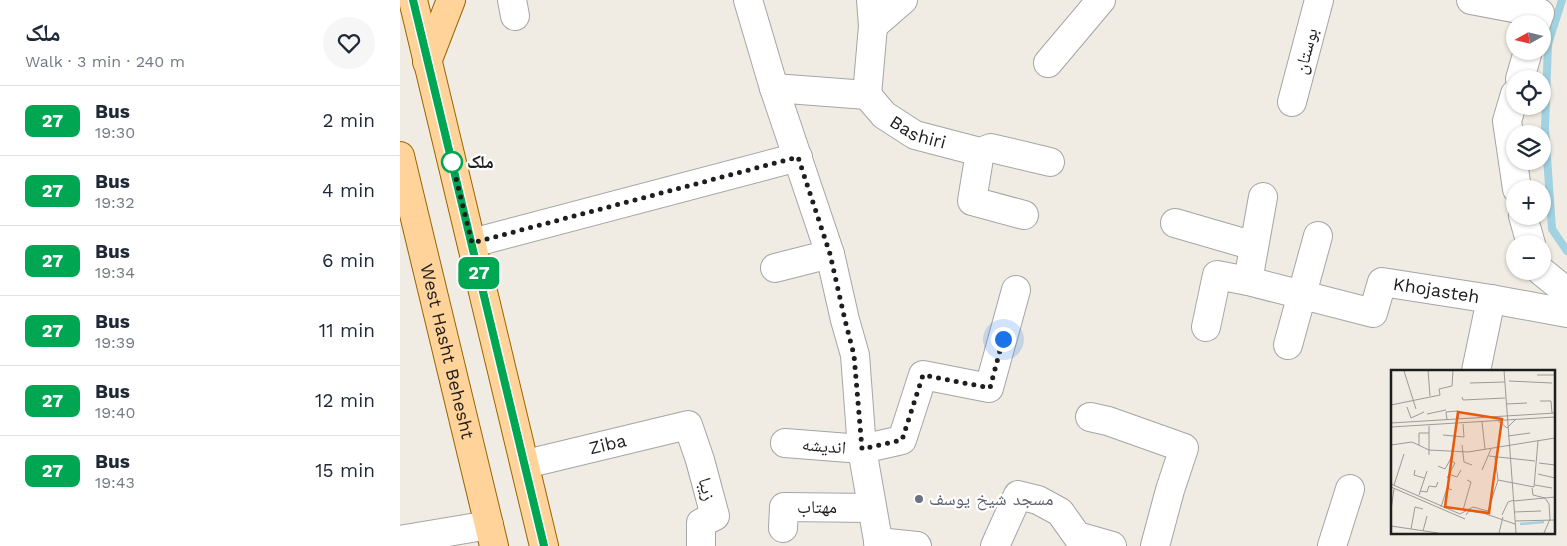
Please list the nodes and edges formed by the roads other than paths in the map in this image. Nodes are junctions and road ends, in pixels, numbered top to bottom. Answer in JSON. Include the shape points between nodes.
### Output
{"nodes":[{"id":1,"x":413,"y":0,"type":"edge"},
{"id":2,"x":452,"y":0,"type":"edge"},
{"id":3,"x":748,"y":0,"type":"edge"},
{"id":4,"x":903,"y":0,"type":"edge"},
{"id":5,"x":1101,"y":0,"type":"edge"},
{"id":6,"x":1319,"y":0,"type":"edge"},
{"id":7,"x":1471,"y":0,"type":"edge"},
{"id":8,"x":872,"y":13,"type":"edge"},
{"id":9,"x":1527,"y":15,"type":"edge"},
{"id":10,"x":427,"y":62,"type":"junction"},
{"id":11,"x":1048,"y":63,"type":"dead end"},
{"id":12,"x":774,"y":88,"type":"junction"},
{"id":13,"x":867,"y":94,"type":"junction"},
{"id":14,"x":1292,"y":102,"type":"dead end"},
{"id":15,"x":1509,"y":115,"type":"edge"},
{"id":16,"x":980,"y":152,"type":"junction"},
{"id":17,"x":400,"y":156,"type":"edge"},
{"id":18,"x":798,"y":157,"type":"junction"},
{"id":19,"x":1050,"y":162,"type":"dead end"},
{"id":20,"x":1516,"y":180,"type":"edge"},
{"id":21,"x":1263,"y":197,"type":"dead end"},
{"id":22,"x":1024,"y":215,"type":"dead end"},
{"id":23,"x":1175,"y":223,"type":"dead end"},
{"id":24,"x":1318,"y":236,"type":"dead end"},
{"id":25,"x":472,"y":243,"type":"junction"},
{"id":26,"x":1254,"y":246,"type":"junction"},
{"id":27,"x":830,"y":254,"type":"junction"},
{"id":28,"x":775,"y":268,"type":"dead end"},
{"id":29,"x":1551,"y":279,"type":"edge"},
{"id":30,"x":1248,"y":281,"type":"junction"},
{"id":31,"x":1016,"y":290,"type":"dead end"},
{"id":32,"x":1567,"y":292,"type":"edge"},
{"id":33,"x":1301,"y":295,"type":"junction"},
{"id":34,"x":1491,"y":299,"type":"junction"},
{"id":35,"x":1567,"y":313,"type":"edge"},
{"id":36,"x":1206,"y":327,"type":"dead end"},
{"id":37,"x":1288,"y":345,"type":"dead end"},
{"id":38,"x":1476,"y":370,"type":"edge"},
{"id":39,"x":1090,"y":417,"type":"dead end"},
{"id":40,"x":785,"y":442,"type":"dead end"},
{"id":41,"x":862,"y":449,"type":"junction"},
{"id":42,"x":526,"y":464,"type":"junction"},
{"id":43,"x":1350,"y":489,"type":"dead end"},
{"id":44,"x":872,"y":508,"type":"junction"},
{"id":45,"x":783,"y":528,"type":"dead end"},
{"id":46,"x":492,"y":536,"type":"edge"},
{"id":47,"x":400,"y":540,"type":"edge"},
{"id":48,"x":878,"y":544,"type":"edge"},
{"id":49,"x":544,"y":546,"type":"edge"},
{"id":50,"x":701,"y":546,"type":"edge"},
{"id":51,"x":918,"y":546,"type":"edge"},
{"id":52,"x":996,"y":546,"type":"edge"},
{"id":53,"x":1112,"y":546,"type":"edge"},
{"id":54,"x":1155,"y":546,"type":"edge"},
{"id":55,"x":1332,"y":546,"type":"edge"}],
"edges":[{"from":1,"to":10,"type":"main road"},
{"from":2,"to":10,"type":"main road"},
{"from":3,"to":12,"type":"street"},
{"from":4,"to":8,"type":"street"},
{"from":5,"to":11,"type":"street"},
{"from":6,"to":14,"type":"street","name":"بوستان"},
{"from":7,"to":9,"type":"street"},
{"from":8,"to":13,"type":"street"},
{"from":10,"to":25,"type":"main road"},
{"from":12,"to":13,"type":"street"},
{"from":12,"to":18,"type":"street"},
{"from":13,"to":16,"type":"street","name":"Bashiri","via":[[884,115],[915,135]]},
{"from":15,"to":20,"type":"street"},
{"from":16,"to":19,"type":"street","name":"Bashiri","via":[[992,148]]},
{"from":16,"to":22,"type":"street","via":[[972,201]]},
{"from":17,"to":46,"type":"main road","name":"West Hasht Behesht"},
{"from":18,"to":25,"type":"street"},
{"from":18,"to":27,"type":"street"},
{"from":21,"to":26,"type":"street"},
{"from":23,"to":26,"type":"street"},
{"from":24,"to":33,"type":"street"},
{"from":25,"to":42,"type":"main road"},
{"from":26,"to":30,"type":"street"},
{"from":27,"to":28,"type":"street"},
{"from":27,"to":41,"type":"street","via":[[854,355]]},
{"from":29,"to":32,"type":"street"},
{"from":30,"to":33,"type":"street","name":"Khojasteh"},
{"from":30,"to":36,"type":"street","name":"Khojasteh","via":[[1217,275]]},
{"from":31,"to":41,"type":"street","name":"اندیشه","via":[[990,388],[923,375],[902,440]]},
{"from":33,"to":34,"type":"street","name":"Khojasteh","via":[[1373,313],[1382,282]]},
{"from":33,"to":37,"type":"street"},
{"from":34,"to":35,"type":"street","name":"Khojasteh"},
{"from":34,"to":38,"type":"street"},
{"from":39,"to":54,"type":"street","via":[[1184,448]]},
{"from":40,"to":41,"type":"street","name":"اندیشه"},
{"from":41,"to":44,"type":"street"},
{"from":42,"to":49,"type":"main road"},
{"from":42,"to":50,"type":"street","name":"Ziba","via":[[688,425],[715,516],[701,523]]},
{"from":43,"to":55,"type":"street"},
{"from":44,"to":45,"type":"street","name":"مهتاب","via":[[784,507]]},
{"from":44,"to":48,"type":"street"},
{"from":46,"to":47,"type":"street"},
{"from":48,"to":51,"type":"street"},
{"from":52,"to":53,"type":"street","via":[[1018,495],[1038,500],[1060,512],[1077,536]]}]}
